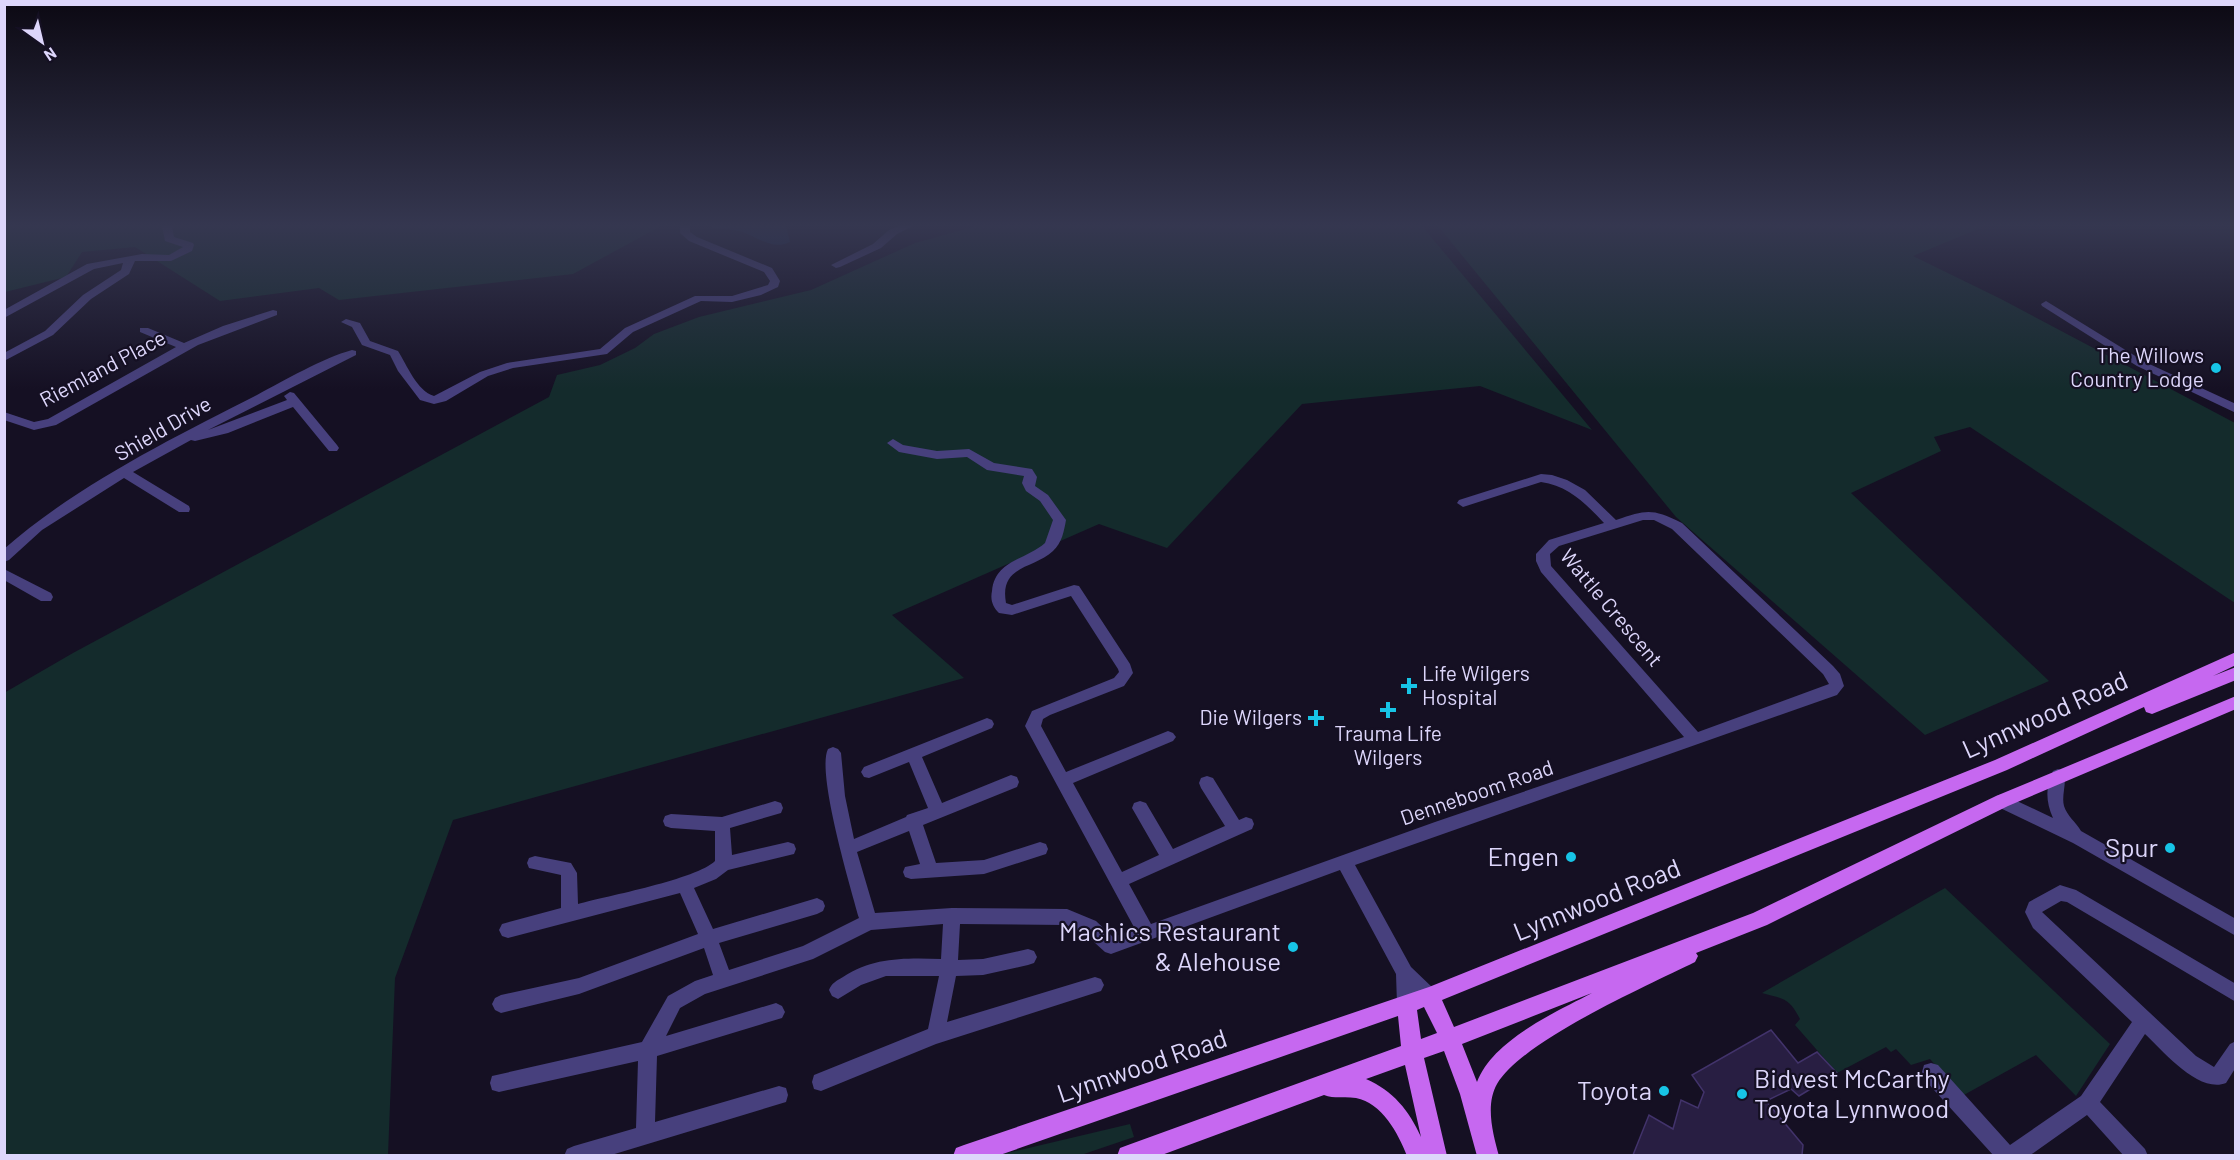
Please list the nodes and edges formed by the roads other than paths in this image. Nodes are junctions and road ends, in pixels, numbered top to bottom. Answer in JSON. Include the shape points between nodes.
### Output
{"nodes":[{"id":1,"x":65,"y":280,"type":"edge"},
{"id":2,"x":113,"y":280,"type":"edge"},
{"id":3,"x":774,"y":280,"type":"edge"},
{"id":4,"x":2046,"y":304,"type":"dead end"},
{"id":5,"x":273,"y":313,"type":"dead end"},
{"id":6,"x":4,"y":315,"type":"edge"},
{"id":7,"x":346,"y":322,"type":"dead end"},
{"id":8,"x":144,"y":330,"type":"dead end"},
{"id":9,"x":185,"y":347,"type":"junction"},
{"id":10,"x":352,"y":353,"type":"dead end"},
{"id":11,"x":4,"y":358,"type":"edge"},
{"id":12,"x":281,"y":386,"type":"junction"},
{"id":13,"x":294,"y":402,"type":"junction"},
{"id":14,"x":2235,"y":409,"type":"edge"},
{"id":15,"x":4,"y":416,"type":"edge"},
{"id":16,"x":182,"y":439,"type":"junction"},
{"id":17,"x":893,"y":443,"type":"dead end"},
{"id":18,"x":333,"y":448,"type":"dead end"},
{"id":19,"x":125,"y":473,"type":"junction"},
{"id":20,"x":1463,"y":503,"type":"dead end"},
{"id":21,"x":184,"y":509,"type":"dead end"},
{"id":22,"x":1612,"y":524,"type":"junction"},
{"id":23,"x":4,"y":557,"type":"edge"},
{"id":24,"x":4,"y":573,"type":"edge"},
{"id":25,"x":46,"y":597,"type":"dead end"},
{"id":26,"x":2235,"y":658,"type":"edge"},
{"id":27,"x":1828,"y":670,"type":"joint"},
{"id":28,"x":2235,"y":673,"type":"edge"},
{"id":29,"x":2235,"y":702,"type":"edge"},
{"id":30,"x":987,"y":724,"type":"dead end"},
{"id":31,"x":2072,"y":734,"type":"junction"},
{"id":32,"x":1168,"y":737,"type":"dead end"},
{"id":33,"x":1695,"y":739,"type":"junction"},
{"id":34,"x":833,"y":753,"type":"dead end"},
{"id":35,"x":913,"y":754,"type":"junction"},
{"id":36,"x":869,"y":772,"type":"dead end"},
{"id":37,"x":2058,"y":776,"type":"junction"},
{"id":38,"x":1064,"y":780,"type":"junction"},
{"id":39,"x":1011,"y":782,"type":"dead end"},
{"id":40,"x":1207,"y":783,"type":"dead end"},
{"id":41,"x":2002,"y":801,"type":"junction"},
{"id":42,"x":775,"y":808,"type":"dead end"},
{"id":43,"x":1140,"y":808,"type":"dead end"},
{"id":44,"x":937,"y":810,"type":"junction"},
{"id":45,"x":913,"y":820,"type":"junction"},
{"id":46,"x":671,"y":821,"type":"dead end"},
{"id":47,"x":722,"y":824,"type":"junction"},
{"id":48,"x":2079,"y":838,"type":"junction"},
{"id":49,"x":849,"y":848,"type":"junction"},
{"id":50,"x":788,"y":849,"type":"dead end"},
{"id":51,"x":1040,"y":849,"type":"dead end"},
{"id":52,"x":1169,"y":858,"type":"junction"},
{"id":53,"x":535,"y":863,"type":"dead end"},
{"id":54,"x":1345,"y":863,"type":"junction"},
{"id":55,"x":724,"y":864,"type":"junction"},
{"id":56,"x":931,"y":871,"type":"junction"},
{"id":57,"x":911,"y":873,"type":"dead end"},
{"id":58,"x":1118,"y":881,"type":"junction"},
{"id":59,"x":684,"y":884,"type":"junction"},
{"id":60,"x":817,"y":906,"type":"dead end"},
{"id":61,"x":570,"y":914,"type":"junction"},
{"id":62,"x":952,"y":916,"type":"junction"},
{"id":63,"x":1760,"y":919,"type":"junction"},
{"id":64,"x":869,"y":922,"type":"junction"},
{"id":65,"x":2235,"y":928,"type":"edge"},
{"id":66,"x":508,"y":930,"type":"dead end"},
{"id":67,"x":1148,"y":934,"type":"junction"},
{"id":68,"x":707,"y":939,"type":"junction"},
{"id":69,"x":1028,"y":957,"type":"dead end"},
{"id":70,"x":949,"y":968,"type":"junction"},
{"id":71,"x":1405,"y":973,"type":"junction"},
{"id":72,"x":723,"y":978,"type":"junction"},
{"id":73,"x":1095,"y":985,"type":"dead end"},
{"id":74,"x":838,"y":990,"type":"dead end"},
{"id":75,"x":2235,"y":994,"type":"edge"},
{"id":76,"x":1429,"y":996,"type":"junction"},
{"id":77,"x":501,"y":1004,"type":"dead end"},
{"id":78,"x":1406,"y":1004,"type":"junction"},
{"id":79,"x":776,"y":1012,"type":"dead end"},
{"id":80,"x":2143,"y":1021,"type":"junction"},
{"id":81,"x":936,"y":1035,"type":"junction"},
{"id":82,"x":1451,"y":1038,"type":"junction"},
{"id":83,"x":648,"y":1050,"type":"junction"},
{"id":84,"x":1412,"y":1050,"type":"junction"},
{"id":85,"x":2235,"y":1050,"type":"edge"},
{"id":86,"x":1931,"y":1072,"type":"dead end"},
{"id":87,"x":821,"y":1082,"type":"dead end"},
{"id":88,"x":499,"y":1083,"type":"dead end"},
{"id":89,"x":1297,"y":1094,"type":"junction"},
{"id":90,"x":779,"y":1095,"type":"dead end"},
{"id":91,"x":2088,"y":1103,"type":"junction"},
{"id":92,"x":1480,"y":1125,"type":"junction"},
{"id":93,"x":645,"y":1134,"type":"junction"},
{"id":94,"x":574,"y":1155,"type":"edge"},
{"id":95,"x":964,"y":1155,"type":"edge"},
{"id":96,"x":1128,"y":1155,"type":"edge"},
{"id":97,"x":1418,"y":1155,"type":"edge"},
{"id":98,"x":1436,"y":1155,"type":"edge"},
{"id":99,"x":1488,"y":1155,"type":"edge"},
{"id":100,"x":2009,"y":1155,"type":"edge"},
{"id":101,"x":2138,"y":1155,"type":"edge"}],
"edges":[{"from":1,"to":6,"type":"street"},
{"from":2,"to":11,"type":"street","via":[[87,297],[49,333]]},
{"from":3,"to":7,"type":"street","via":[[775,285],[766,291],[739,298],[697,299],[629,330],[603,352],[504,367],[438,400],[424,397],[394,353],[366,343],[356,325]]},
{"from":4,"to":14,"type":"street","via":[[2142,364]]},
{"from":5,"to":9,"type":"street","name":"Riemland Place"},
{"from":8,"to":9,"type":"street","name":"Riemland Place"},
{"from":9,"to":15,"type":"street","name":"Riemland Place","via":[[52,422],[34,426]]},
{"from":10,"to":12,"type":"street","name":"Shield Drive"},
{"from":12,"to":13,"type":"street"},
{"from":12,"to":16,"type":"street","name":"Shield Drive"},
{"from":13,"to":16,"type":"street","via":[[224,430]]},
{"from":13,"to":18,"type":"street"},
{"from":16,"to":19,"type":"street","name":"Shield Drive"},
{"from":17,"to":38,"type":"street","via":[[899,448],[938,455],[969,453],[992,467],[1028,472],[1030,488],[1044,498],[1060,520],[1058,534],[1048,548],[1003,574],[999,603],[1004,609],[1020,608],[1063,592],[1076,592],[1126,673],[1119,682],[1045,711],[1034,720],[1036,732]]},
{"from":19,"to":21,"type":"street"},
{"from":19,"to":23,"type":"street","name":"Shield Drive","via":[[37,527]]},
{"from":20,"to":22,"type":"street","via":[[1541,478],[1552,479],[1575,488]]},
{"from":22,"to":27,"type":"street","name":"Wattle Crescent","via":[[1656,516],[1677,526]]},
{"from":22,"to":33,"type":"street","name":"Wattle Crescent","via":[[1554,543],[1545,549],[1542,561]]},
{"from":24,"to":25,"type":"street"},
{"from":26,"to":31,"type":"main road","name":"Lynnwood Road"},
{"from":27,"to":33,"type":"street","name":"Denneboom Road","via":[[1837,686],[1832,691]]},
{"from":28,"to":31,"type":"main road"},
{"from":29,"to":37,"type":"main road"},
{"from":30,"to":35,"type":"street"},
{"from":31,"to":76,"type":"main road","name":"Lynnwood Road"},
{"from":32,"to":38,"type":"street"},
{"from":33,"to":54,"type":"street","name":"Denneboom Road"},
{"from":34,"to":49,"type":"street","via":[[834,784]]},
{"from":35,"to":36,"type":"street"},
{"from":35,"to":44,"type":"street"},
{"from":37,"to":41,"type":"main road"},
{"from":37,"to":48,"type":"street","via":[[2055,806]]},
{"from":38,"to":58,"type":"street"},
{"from":39,"to":44,"type":"street"},
{"from":40,"to":52,"type":"street","via":[[1241,826]]},
{"from":41,"to":48,"type":"street"},
{"from":41,"to":63,"type":"main road"},
{"from":42,"to":47,"type":"street"},
{"from":43,"to":52,"type":"street"},
{"from":44,"to":45,"type":"street"},
{"from":45,"to":49,"type":"street"},
{"from":45,"to":56,"type":"street"},
{"from":46,"to":47,"type":"street"},
{"from":47,"to":55,"type":"street"},
{"from":48,"to":65,"type":"street"},
{"from":49,"to":64,"type":"street"},
{"from":50,"to":55,"type":"street"},
{"from":51,"to":56,"type":"street","via":[[984,867]]},
{"from":52,"to":58,"type":"street"},
{"from":53,"to":61,"type":"street","via":[[566,868]]},
{"from":54,"to":67,"type":"street","name":"Denneboom Road"},
{"from":54,"to":71,"type":"street"},
{"from":55,"to":59,"type":"street","via":[[715,872]]},
{"from":56,"to":57,"type":"street"},
{"from":58,"to":67,"type":"street"},
{"from":59,"to":61,"type":"street"},
{"from":59,"to":68,"type":"street"},
{"from":60,"to":68,"type":"street"},
{"from":61,"to":66,"type":"street"},
{"from":62,"to":64,"type":"street"},
{"from":62,"to":67,"type":"street","name":"Denneboom Road","via":[[1067,917],[1090,927],[1112,946]]},
{"from":62,"to":70,"type":"street"},
{"from":63,"to":82,"type":"main road"},
{"from":63,"to":92,"type":"main road","via":[[1564,1018],[1501,1061],[1488,1079]]},
{"from":64,"to":72,"type":"street","via":[[807,953]]},
{"from":68,"to":72,"type":"street"},
{"from":68,"to":77,"type":"street","via":[[579,986]]},
{"from":69,"to":70,"type":"street","via":[[987,966]]},
{"from":70,"to":74,"type":"street","via":[[894,965],[861,975]]},
{"from":70,"to":81,"type":"street"},
{"from":71,"to":76,"type":"street"},
{"from":71,"to":78,"type":"street"},
{"from":72,"to":83,"type":"street","via":[[674,1002]]},
{"from":73,"to":81,"type":"street"},
{"from":75,"to":80,"type":"street","via":[[2070,895],[2060,893],[2035,907],[2038,922]]},
{"from":76,"to":78,"type":"main road","name":"Lynnwood Road"},
{"from":76,"to":82,"type":"main road"},
{"from":78,"to":84,"type":"main road"},
{"from":78,"to":95,"type":"main road","name":"Lynnwood Road"},
{"from":79,"to":83,"type":"street"},
{"from":80,"to":85,"type":"street","via":[[2189,1063],[2211,1076],[2219,1076]]},
{"from":80,"to":91,"type":"street"},
{"from":81,"to":87,"type":"street"},
{"from":82,"to":84,"type":"main road"},
{"from":82,"to":92,"type":"main road"},
{"from":83,"to":88,"type":"street"},
{"from":83,"to":93,"type":"street"},
{"from":84,"to":89,"type":"main road"},
{"from":84,"to":98,"type":"main road"},
{"from":86,"to":100,"type":"street"},
{"from":89,"to":96,"type":"main road"},
{"from":89,"to":97,"type":"main road","via":[[1348,1085],[1380,1097],[1403,1119]]},
{"from":90,"to":93,"type":"street"},
{"from":91,"to":100,"type":"street"},
{"from":91,"to":101,"type":"street"},
{"from":92,"to":99,"type":"main road"},
{"from":93,"to":94,"type":"street"}]}
